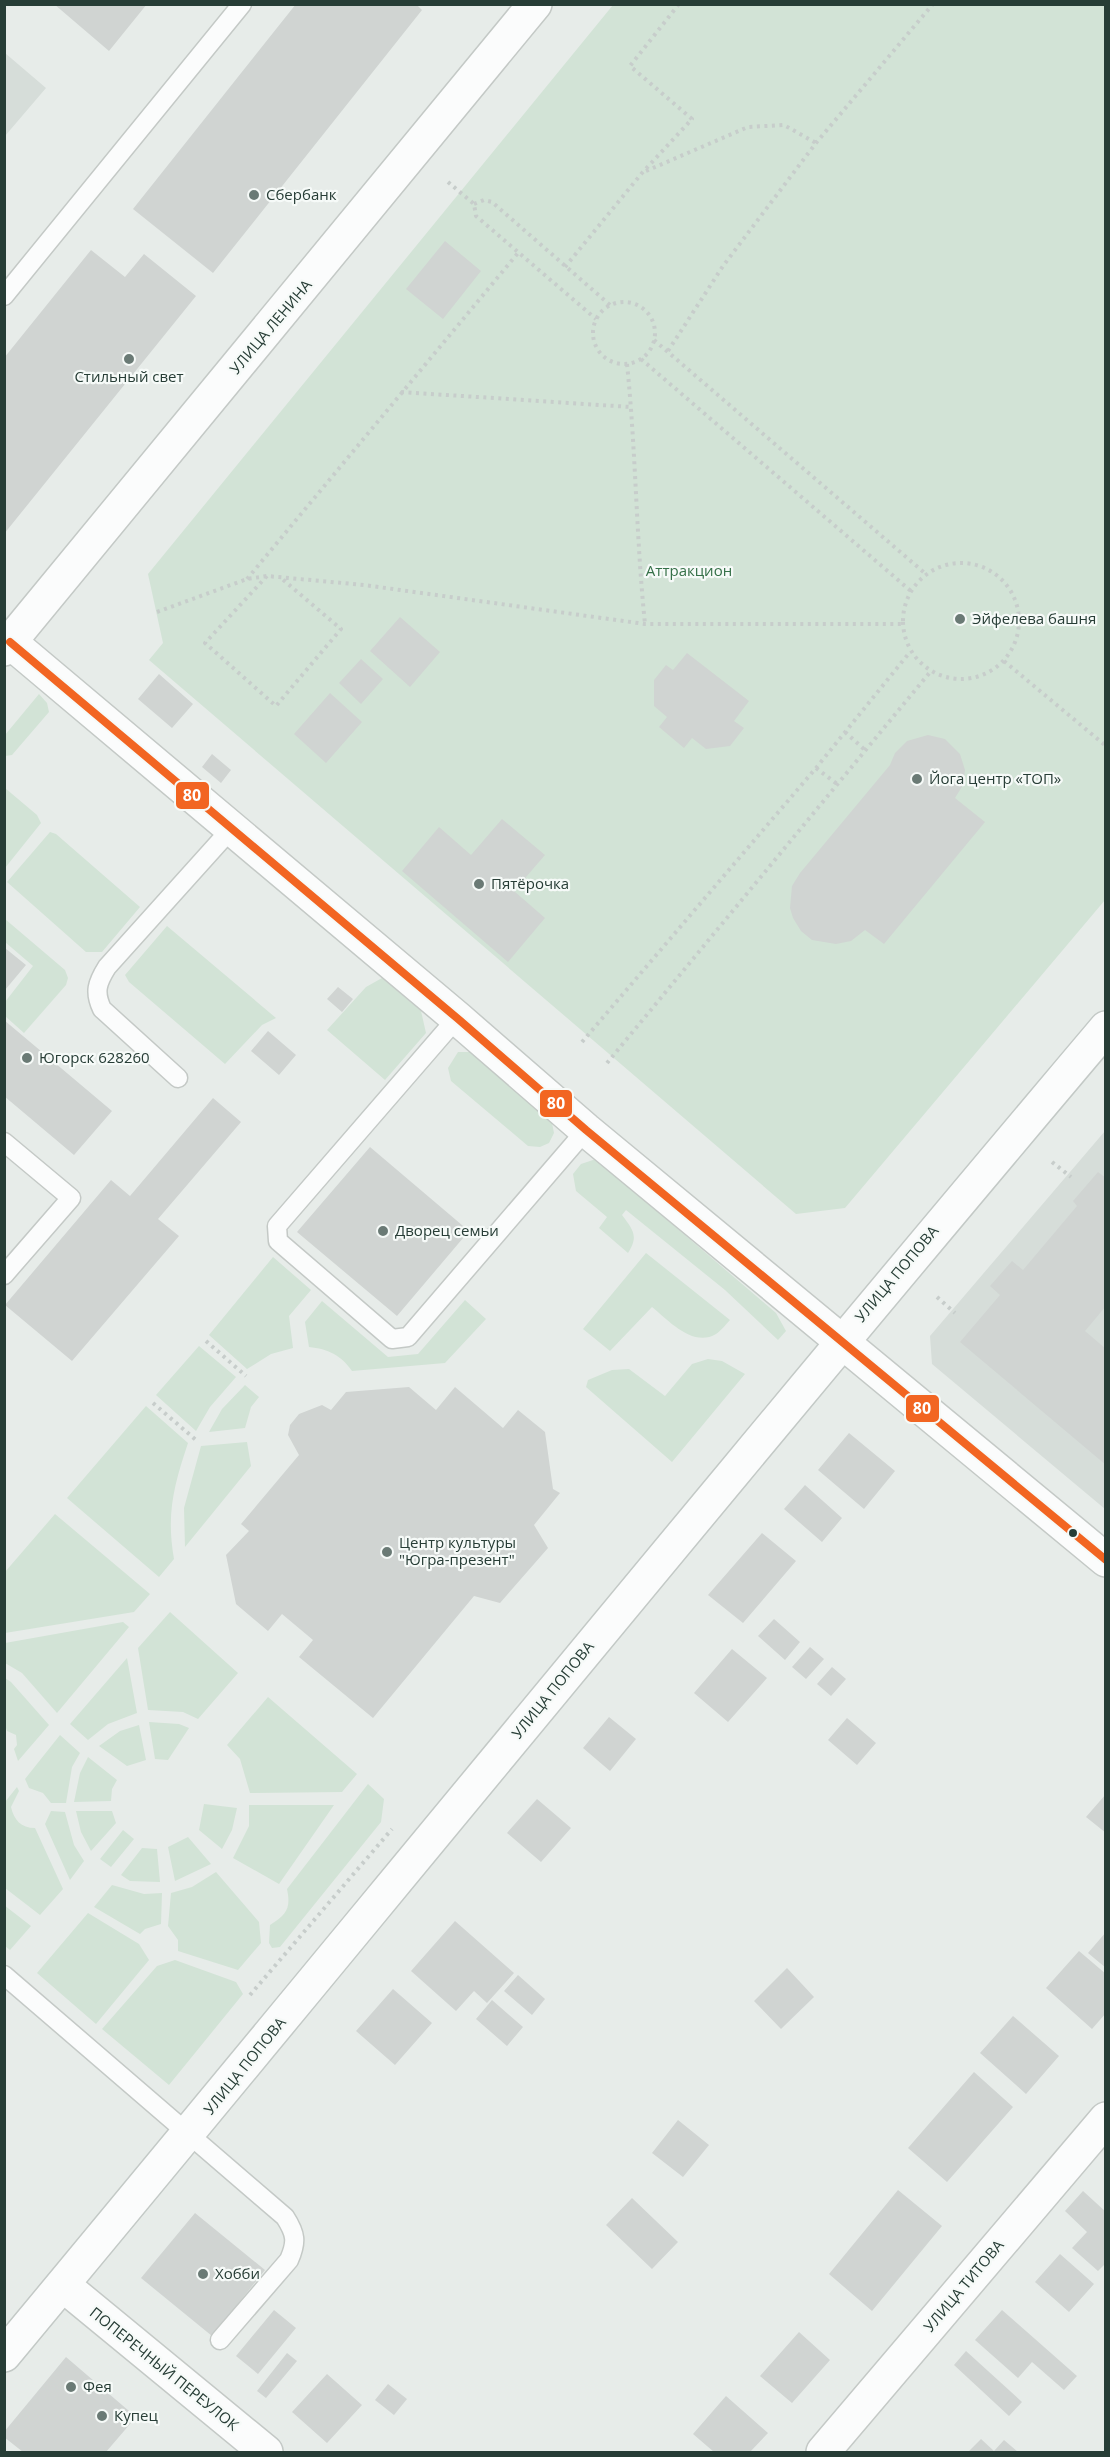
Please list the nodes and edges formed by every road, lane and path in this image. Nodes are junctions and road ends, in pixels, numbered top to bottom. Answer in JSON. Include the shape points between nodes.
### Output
{"nodes":[{"id":1,"x":242,"y":4,"type":"edge"},
{"id":2,"x":535,"y":4,"type":"edge"},
{"id":3,"x":679,"y":4,"type":"edge"},
{"id":4,"x":933,"y":4,"type":"edge"},
{"id":5,"x":816,"y":142,"type":"junction"},
{"id":6,"x":642,"y":173,"type":"junction"},
{"id":7,"x":448,"y":182,"type":"dead end"},
{"id":8,"x":474,"y":204,"type":"junction"},
{"id":9,"x":518,"y":253,"type":"junction"},
{"id":10,"x":565,"y":267,"type":"junction"},
{"id":11,"x":4,"y":296,"type":"edge"},
{"id":12,"x":610,"y":305,"type":"junction"},
{"id":13,"x":596,"y":319,"type":"junction"},
{"id":14,"x":654,"y":340,"type":"junction"},
{"id":15,"x":668,"y":351,"type":"junction"},
{"id":16,"x":641,"y":359,"type":"junction"},
{"id":17,"x":627,"y":364,"type":"junction"},
{"id":18,"x":400,"y":392,"type":"junction"},
{"id":19,"x":631,"y":406,"type":"junction"},
{"id":20,"x":927,"y":575,"type":"junction"},
{"id":21,"x":267,"y":576,"type":"junction"},
{"id":22,"x":281,"y":577,"type":"junction"},
{"id":23,"x":247,"y":579,"type":"junction"},
{"id":24,"x":912,"y":592,"type":"junction"},
{"id":25,"x":157,"y":612,"type":"dead end"},
{"id":26,"x":645,"y":624,"type":"junction"},
{"id":27,"x":904,"y":624,"type":"junction"},
{"id":28,"x":6,"y":641,"type":"edge"},
{"id":29,"x":910,"y":652,"type":"junction"},
{"id":30,"x":1004,"y":661,"type":"junction"},
{"id":31,"x":931,"y":671,"type":"junction"},
{"id":32,"x":845,"y":732,"type":"junction"},
{"id":33,"x":1106,"y":746,"type":"edge"},
{"id":34,"x":866,"y":751,"type":"junction"},
{"id":35,"x":816,"y":768,"type":"junction"},
{"id":36,"x":837,"y":784,"type":"junction"},
{"id":37,"x":232,"y":828,"type":"junction"},
{"id":38,"x":457,"y":1018,"type":"junction"},
{"id":39,"x":1106,"y":1028,"type":"edge"},
{"id":40,"x":582,"y":1042,"type":"dead end"},
{"id":41,"x":607,"y":1063,"type":"dead end"},
{"id":42,"x":177,"y":1078,"type":"dead end"},
{"id":43,"x":586,"y":1130,"type":"junction"},
{"id":44,"x":4,"y":1142,"type":"edge"},
{"id":45,"x":1052,"y":1162,"type":"dead end"},
{"id":46,"x":1071,"y":1178,"type":"dead end"},
{"id":47,"x":4,"y":1275,"type":"edge"},
{"id":48,"x":937,"y":1298,"type":"dead end"},
{"id":49,"x":955,"y":1313,"type":"dead end"},
{"id":50,"x":206,"y":1341,"type":"dead end"},
{"id":51,"x":841,"y":1342,"type":"junction"},
{"id":52,"x":246,"y":1376,"type":"dead end"},
{"id":53,"x":153,"y":1403,"type":"dead end"},
{"id":54,"x":196,"y":1440,"type":"dead end"},
{"id":55,"x":1106,"y":1560,"type":"edge"},
{"id":56,"x":392,"y":1828,"type":"dead end"},
{"id":57,"x":4,"y":1975,"type":"edge"},
{"id":58,"x":250,"y":1995,"type":"dead end"},
{"id":59,"x":1106,"y":2118,"type":"edge"},
{"id":60,"x":187,"y":2136,"type":"junction"},
{"id":61,"x":63,"y":2285,"type":"junction"},
{"id":62,"x":220,"y":2340,"type":"dead end"},
{"id":63,"x":4,"y":2355,"type":"edge"},
{"id":64,"x":266,"y":2452,"type":"edge"},
{"id":65,"x":823,"y":2452,"type":"edge"}],
"edges":[{"from":1,"to":11,"type":"lane"},
{"from":2,"to":28,"type":"street","name":"УЛИЦА ЛЕНИНА"},
{"from":3,"to":6,"type":"path","via":[[630,66],[692,119]]},
{"from":4,"to":5,"type":"path"},
{"from":5,"to":6,"type":"path","via":[[784,125],[748,127]]},
{"from":5,"to":15,"type":"path","via":[[723,267]]},
{"from":6,"to":10,"type":"path"},
{"from":7,"to":8,"type":"path"},
{"from":8,"to":9,"type":"path","via":[[476,216]]},
{"from":8,"to":10,"type":"path","via":[[492,202]]},
{"from":9,"to":13,"type":"path"},
{"from":9,"to":18,"type":"path"},
{"from":10,"to":12,"type":"path"},
{"from":12,"to":13,"type":"path"},
{"from":12,"to":14,"type":"path","via":[[630,303],[647,312],[655,331]]},
{"from":13,"to":17,"type":"path","via":[[596,347],[608,361]]},
{"from":14,"to":15,"type":"path"},
{"from":14,"to":16,"type":"path"},
{"from":15,"to":20,"type":"path"},
{"from":16,"to":17,"type":"path"},
{"from":16,"to":24,"type":"path"},
{"from":17,"to":19,"type":"path"},
{"from":18,"to":19,"type":"path"},
{"from":18,"to":23,"type":"path"},
{"from":19,"to":26,"type":"path","via":[[637,547]]},
{"from":20,"to":24,"type":"path"},
{"from":20,"to":30,"type":"path","via":[[941,567],[972,564],[999,577],[1010,589],[1018,610],[1018,634]]},
{"from":21,"to":22,"type":"path"},
{"from":21,"to":22,"type":"path","via":[[205,644],[276,706],[341,629]]},
{"from":21,"to":23,"type":"path"},
{"from":22,"to":26,"type":"path"},
{"from":23,"to":25,"type":"path"},
{"from":24,"to":27,"type":"path"},
{"from":26,"to":27,"type":"path"},
{"from":27,"to":29,"type":"path"},
{"from":28,"to":37,"type":"street"},
{"from":29,"to":31,"type":"path"},
{"from":29,"to":32,"type":"path"},
{"from":30,"to":31,"type":"path","via":[[976,677],[961,679]]},
{"from":30,"to":33,"type":"path"},
{"from":31,"to":34,"type":"path"},
{"from":32,"to":34,"type":"path"},
{"from":32,"to":35,"type":"path"},
{"from":34,"to":36,"type":"path"},
{"from":35,"to":36,"type":"path"},
{"from":35,"to":40,"type":"path"},
{"from":36,"to":41,"type":"path"},
{"from":37,"to":38,"type":"street"},
{"from":37,"to":42,"type":"lane","via":[[97,982],[96,996],[102,1009]]},
{"from":38,"to":43,"type":"street"},
{"from":38,"to":43,"type":"lane","via":[[277,1226],[278,1241],[286,1248],[393,1339],[408,1337]]},
{"from":39,"to":51,"type":"street","name":"УЛИЦА ПОПОВА"},
{"from":43,"to":51,"type":"street"},
{"from":44,"to":47,"type":"lane","via":[[71,1198]]},
{"from":45,"to":46,"type":"path"},
{"from":48,"to":49,"type":"path"},
{"from":50,"to":52,"type":"path"},
{"from":51,"to":55,"type":"street"},
{"from":51,"to":60,"type":"street","name":"УЛИЦА ПОПОВА"},
{"from":53,"to":54,"type":"path"},
{"from":56,"to":58,"type":"path"},
{"from":57,"to":60,"type":"lane"},
{"from":59,"to":65,"type":"street","name":"УЛИЦА ТИТОВА"},
{"from":60,"to":61,"type":"street","name":"УЛИЦА ПОПОВА"},
{"from":60,"to":62,"type":"lane","via":[[285,2217],[295,2232],[296,2245],[289,2260]]},
{"from":61,"to":63,"type":"street","name":"УЛИЦА ПОПОВА"},
{"from":61,"to":64,"type":"street","name":"ПОПЕРЕЧНЫЙ ПЕРЕУЛОК"}]}
